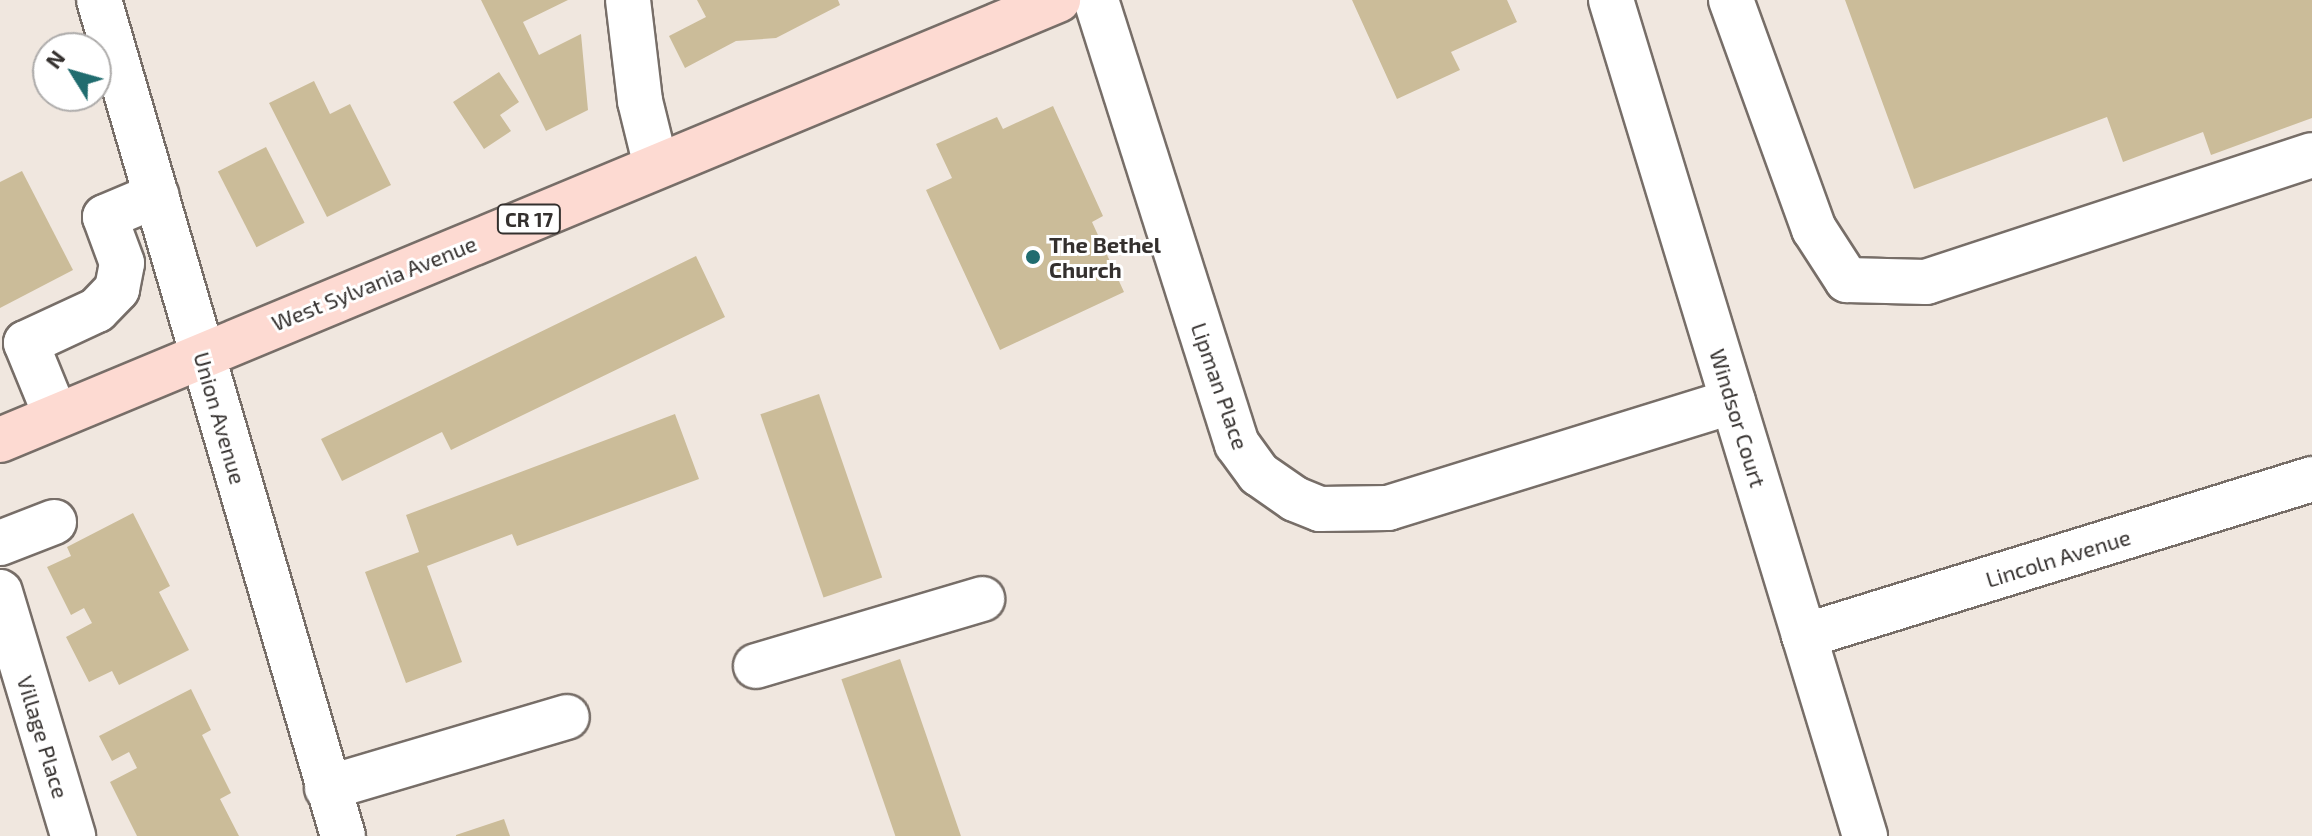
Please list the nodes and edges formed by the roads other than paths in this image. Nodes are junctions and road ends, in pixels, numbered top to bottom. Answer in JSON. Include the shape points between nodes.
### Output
{"nodes":[{"id":1,"x":99,"y":0,"type":"edge"},
{"id":2,"x":628,"y":0,"type":"edge"},
{"id":3,"x":1058,"y":0,"type":"edge"},
{"id":4,"x":1096,"y":0,"type":"edge"},
{"id":5,"x":1611,"y":0,"type":"edge"},
{"id":6,"x":1731,"y":0,"type":"edge"},
{"id":7,"x":2312,"y":155,"type":"edge"},
{"id":8,"x":656,"y":166,"type":"junction"},
{"id":9,"x":157,"y":195,"type":"junction"},
{"id":10,"x":202,"y":355,"type":"junction"},
{"id":11,"x":1733,"y":401,"type":"junction"},
{"id":12,"x":56,"y":416,"type":"junction"},
{"id":13,"x":0,"y":440,"type":"edge"},
{"id":14,"x":2312,"y":479,"type":"edge"},
{"id":15,"x":54,"y":522,"type":"dead end"},
{"id":16,"x":0,"y":543,"type":"edge"},
{"id":17,"x":0,"y":592,"type":"edge"},
{"id":18,"x":982,"y":599,"type":"dead end"},
{"id":19,"x":1804,"y":636,"type":"junction"},
{"id":20,"x":756,"y":666,"type":"dead end"},
{"id":21,"x":567,"y":717,"type":"dead end"},
{"id":22,"x":327,"y":788,"type":"junction"},
{"id":23,"x":1857,"y":834,"type":"edge"},
{"id":24,"x":73,"y":836,"type":"edge"},
{"id":25,"x":343,"y":836,"type":"edge"}],
"edges":[{"from":1,"to":9,"type":"street","name":"Union Avenue"},
{"from":2,"to":8,"type":"street","via":[[640,101]]},
{"from":3,"to":8,"type":"main road","name":"West Sylvania Avenue","number":"CR 17"},
{"from":4,"to":11,"type":"street","name":"Lipman Place","via":[[1237,444],[1259,474],[1295,499],[1320,509],[1388,508]]},
{"from":5,"to":11,"type":"street","name":"Windsor Court"},
{"from":6,"to":7,"type":"street","via":[[1814,229],[1847,280],[1926,282]]},
{"from":8,"to":10,"type":"main road","name":"West Sylvania Avenue","number":"CR 17"},
{"from":9,"to":10,"type":"street","name":"Union Avenue"},
{"from":9,"to":12,"type":"street","via":[[105,217],[122,263],[117,289],[97,310],[26,343]]},
{"from":10,"to":12,"type":"main road","name":"West Sylvania Avenue","number":"CR 17"},
{"from":10,"to":22,"type":"street","name":"Union Avenue"},
{"from":11,"to":19,"type":"street","name":"Windsor Court"},
{"from":12,"to":13,"type":"main road","name":"West Sylvania Avenue","number":"CR 17"},
{"from":14,"to":19,"type":"street","name":"Lincoln Avenue"},
{"from":15,"to":16,"type":"street"},
{"from":17,"to":24,"type":"street","name":"Village Place"},
{"from":18,"to":20,"type":"street"},
{"from":19,"to":23,"type":"street","name":"Windsor Court"},
{"from":21,"to":22,"type":"street"},
{"from":22,"to":25,"type":"street","name":"Union Avenue"}]}
